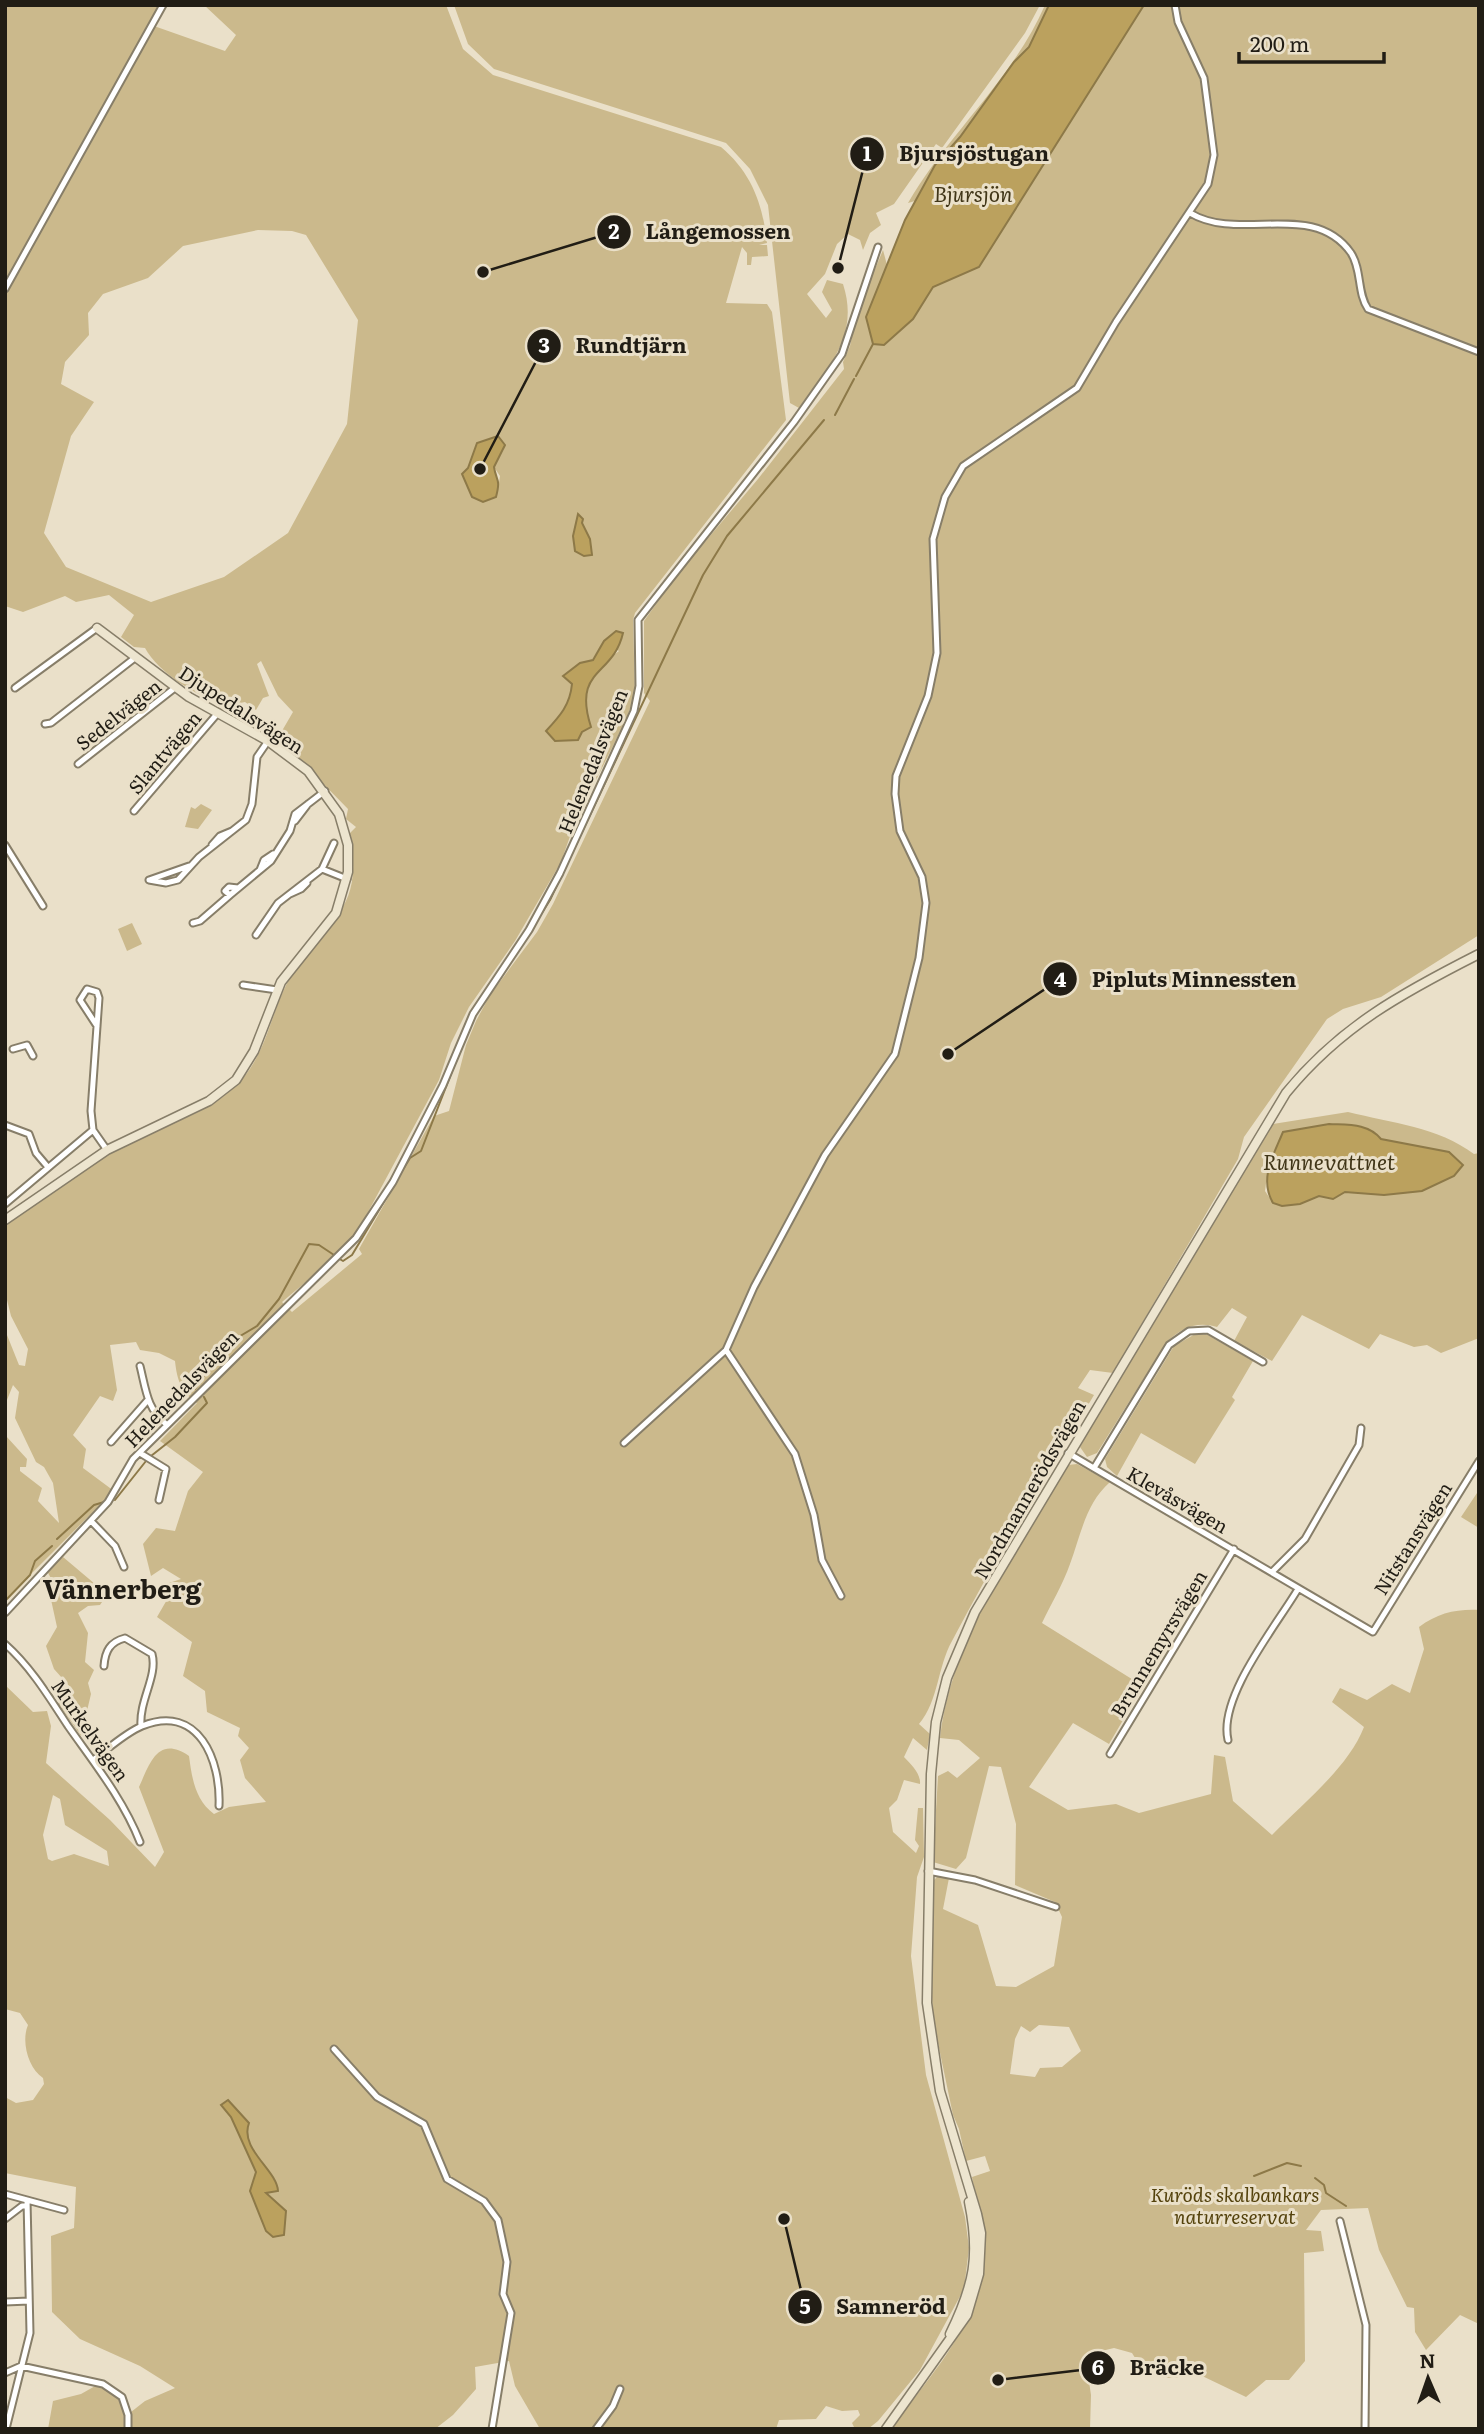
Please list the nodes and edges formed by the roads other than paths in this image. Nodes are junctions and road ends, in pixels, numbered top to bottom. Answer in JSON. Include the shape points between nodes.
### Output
{"nodes":[{"id":1,"x":163,"y":5,"type":"edge"},
{"id":2,"x":1175,"y":5,"type":"edge"},
{"id":3,"x":1190,"y":213,"type":"junction"},
{"id":4,"x":877,"y":247,"type":"dead end"},
{"id":5,"x":5,"y":289,"type":"edge"},
{"id":6,"x":1479,"y":352,"type":"edge"},
{"id":7,"x":97,"y":628,"type":"joint"},
{"id":8,"x":136,"y":657,"type":"junction"},
{"id":9,"x":176,"y":687,"type":"junction"},
{"id":10,"x":15,"y":688,"type":"dead end"},
{"id":11,"x":216,"y":714,"type":"junction"},
{"id":12,"x":45,"y":724,"type":"dead end"},
{"id":13,"x":268,"y":741,"type":"junction"},
{"id":14,"x":78,"y":764,"type":"dead end"},
{"id":15,"x":325,"y":791,"type":"junction"},
{"id":16,"x":134,"y":811,"type":"dead end"},
{"id":17,"x":334,"y":843,"type":"dead end"},
{"id":18,"x":5,"y":845,"type":"edge"},
{"id":19,"x":189,"y":866,"type":"junction"},
{"id":20,"x":322,"y":869,"type":"junction"},
{"id":21,"x":172,"y":874,"type":"junction"},
{"id":22,"x":347,"y":879,"type":"junction"},
{"id":23,"x":175,"y":881,"type":"junction"},
{"id":24,"x":43,"y":906,"type":"dead end"},
{"id":25,"x":193,"y":923,"type":"dead end"},
{"id":26,"x":256,"y":935,"type":"dead end"},
{"id":27,"x":1479,"y":954,"type":"edge"},
{"id":28,"x":243,"y":985,"type":"dead end"},
{"id":29,"x":277,"y":990,"type":"junction"},
{"id":30,"x":97,"y":1026,"type":"junction"},
{"id":31,"x":13,"y":1049,"type":"dead end"},
{"id":32,"x":33,"y":1056,"type":"dead end"},
{"id":33,"x":5,"y":1125,"type":"edge"},
{"id":34,"x":93,"y":1130,"type":"junction"},
{"id":35,"x":107,"y":1150,"type":"junction"},
{"id":36,"x":47,"y":1166,"type":"junction"},
{"id":37,"x":5,"y":1204,"type":"edge"},
{"id":38,"x":5,"y":1220,"type":"edge"},
{"id":39,"x":726,"y":1350,"type":"junction"},
{"id":40,"x":1262,"y":1362,"type":"dead end"},
{"id":41,"x":140,"y":1366,"type":"dead end"},
{"id":42,"x":147,"y":1401,"type":"junction"},
{"id":43,"x":166,"y":1424,"type":"junction"},
{"id":44,"x":1361,"y":1428,"type":"dead end"},
{"id":45,"x":111,"y":1442,"type":"dead end"},
{"id":46,"x":624,"y":1443,"type":"dead end"},
{"id":47,"x":140,"y":1453,"type":"junction"},
{"id":48,"x":1068,"y":1454,"type":"junction"},
{"id":49,"x":1479,"y":1461,"type":"edge"},
{"id":50,"x":1094,"y":1468,"type":"junction"},
{"id":51,"x":159,"y":1500,"type":"dead end"},
{"id":52,"x":91,"y":1521,"type":"junction"},
{"id":53,"x":1234,"y":1549,"type":"junction"},
{"id":54,"x":124,"y":1567,"type":"dead end"},
{"id":55,"x":1272,"y":1572,"type":"junction"},
{"id":56,"x":1298,"y":1589,"type":"junction"},
{"id":57,"x":841,"y":1596,"type":"dead end"},
{"id":58,"x":5,"y":1613,"type":"edge"},
{"id":59,"x":1373,"y":1632,"type":"joint"},
{"id":60,"x":5,"y":1644,"type":"edge"},
{"id":61,"x":104,"y":1666,"type":"dead end"},
{"id":62,"x":141,"y":1726,"type":"junction"},
{"id":63,"x":1228,"y":1740,"type":"dead end"},
{"id":64,"x":1110,"y":1754,"type":"dead end"},
{"id":65,"x":93,"y":1760,"type":"junction"},
{"id":66,"x":219,"y":1806,"type":"dead end"},
{"id":67,"x":140,"y":1842,"type":"dead end"},
{"id":68,"x":928,"y":1871,"type":"junction"},
{"id":69,"x":1056,"y":1907,"type":"dead end"},
{"id":70,"x":334,"y":2049,"type":"dead end"},
{"id":71,"x":5,"y":2194,"type":"edge"},
{"id":72,"x":27,"y":2203,"type":"junction"},
{"id":73,"x":64,"y":2210,"type":"dead end"},
{"id":74,"x":5,"y":2219,"type":"edge"},
{"id":75,"x":1340,"y":2221,"type":"dead end"},
{"id":76,"x":29,"y":2301,"type":"junction"},
{"id":77,"x":5,"y":2302,"type":"edge"},
{"id":78,"x":20,"y":2366,"type":"junction"},
{"id":79,"x":5,"y":2373,"type":"edge"},
{"id":80,"x":620,"y":2389,"type":"dead end"},
{"id":81,"x":902,"y":2405,"type":"junction"},
{"id":82,"x":6,"y":2429,"type":"edge"},
{"id":83,"x":128,"y":2429,"type":"edge"},
{"id":84,"x":492,"y":2429,"type":"edge"},
{"id":85,"x":596,"y":2429,"type":"edge"},
{"id":86,"x":879,"y":2429,"type":"edge"},
{"id":87,"x":886,"y":2429,"type":"edge"},
{"id":88,"x":1365,"y":2429,"type":"edge"}],
"edges":[{"from":1,"to":5,"type":"street"},
{"from":2,"to":3,"type":"street","via":[[1178,22],[1201,69],[1214,155],[1208,184]]},
{"from":3,"to":6,"type":"street","via":[[1224,224],[1298,223],[1320,229],[1350,252],[1368,309]]},
{"from":3,"to":39,"type":"street","via":[[1077,388],[963,466],[945,497],[933,538],[937,653],[933,679],[895,785],[900,831],[922,877],[926,903],[919,958],[900,1037],[888,1067],[825,1155],[754,1287]]},
{"from":4,"to":43,"type":"street","name":"Helenedalsvägen","via":[[842,354],[638,620],[637,700],[578,837],[529,930],[473,1014],[393,1182],[338,1258]]},
{"from":7,"to":8,"type":"main road","name":"Djupedalsvägen"},
{"from":7,"to":10,"type":"street"},
{"from":8,"to":9,"type":"main road","name":"Djupedalsvägen"},
{"from":8,"to":12,"type":"street"},
{"from":9,"to":11,"type":"main road","name":"Djupedalsvägen"},
{"from":9,"to":14,"type":"street","name":"Sedelvägen"},
{"from":11,"to":13,"type":"main road","name":"Djupedalsvägen"},
{"from":11,"to":16,"type":"street","name":"Slantvägen"},
{"from":13,"to":15,"type":"main road","name":"Djupedalsvägen"},
{"from":13,"to":19,"type":"street","via":[[257,767],[249,815]]},
{"from":15,"to":22,"type":"main road","name":"Djupedalsvägen","via":[[345,830]]},
{"from":15,"to":25,"type":"street","via":[[293,823],[259,873],[238,888],[226,888],[230,895]]},
{"from":17,"to":20,"type":"street"},
{"from":18,"to":24,"type":"street"},
{"from":19,"to":21,"type":"street"},
{"from":19,"to":23,"type":"street"},
{"from":20,"to":22,"type":"street"},
{"from":20,"to":26,"type":"street","via":[[278,904]]},
{"from":21,"to":23,"type":"street"},
{"from":21,"to":23,"type":"street","via":[[149,880]]},
{"from":22,"to":29,"type":"main road","name":"Djupedalsvägen","via":[[336,913]]},
{"from":27,"to":48,"type":"main road","name":"Nordmannerödsvägen","via":[[1366,1016],[1319,1056],[1286,1093]]},
{"from":28,"to":29,"type":"street"},
{"from":29,"to":35,"type":"main road","name":"Djupedalsvägen","via":[[254,1051],[226,1089]]},
{"from":30,"to":30,"type":"street","via":[[97,992],[87,989],[80,1000]]},
{"from":30,"to":34,"type":"street"},
{"from":31,"to":32,"type":"street","via":[[27,1045]]},
{"from":33,"to":36,"type":"street","via":[[29,1134]]},
{"from":34,"to":35,"type":"street"},
{"from":34,"to":36,"type":"street"},
{"from":35,"to":38,"type":"main road","name":"Djupedalsvägen"},
{"from":36,"to":37,"type":"street"},
{"from":39,"to":46,"type":"street"},
{"from":39,"to":57,"type":"street","via":[[795,1454],[822,1560]]},
{"from":40,"to":50,"type":"street","via":[[1208,1329],[1179,1336],[1168,1345]]},
{"from":41,"to":42,"type":"street"},
{"from":42,"to":43,"type":"street"},
{"from":42,"to":45,"type":"street"},
{"from":43,"to":47,"type":"street","name":"Helenedalsvägen"},
{"from":44,"to":55,"type":"street","via":[[1359,1445],[1304,1539]]},
{"from":47,"to":51,"type":"street","via":[[166,1469]]},
{"from":47,"to":52,"type":"street","name":"Helenedalsvägen"},
{"from":48,"to":50,"type":"street","name":"Klevåsvägen"},
{"from":48,"to":68,"type":"main road","name":"Nordmannerödsvägen","via":[[975,1612],[954,1659],[933,1748]]},
{"from":49,"to":59,"type":"street","name":"Nitstansvägen"},
{"from":50,"to":53,"type":"street","name":"Klevåsvägen"},
{"from":52,"to":54,"type":"street","via":[[115,1546]]},
{"from":52,"to":58,"type":"street","name":"Helenedalsvägen"},
{"from":53,"to":55,"type":"street","name":"Klevåsvägen"},
{"from":53,"to":64,"type":"street","name":"Brunnemyrsvägen"},
{"from":55,"to":56,"type":"street","name":"Klevåsvägen"},
{"from":56,"to":59,"type":"street","name":"Klevåsvägen"},
{"from":56,"to":63,"type":"street","via":[[1238,1689],[1229,1712]]},
{"from":60,"to":65,"type":"street","name":"Murkelvägen","via":[[22,1658]]},
{"from":61,"to":62,"type":"street","via":[[105,1652],[125,1638],[152,1654],[155,1665],[140,1710]]},
{"from":62,"to":65,"type":"street"},
{"from":62,"to":66,"type":"street","via":[[176,1722],[199,1735],[216,1768]]},
{"from":65,"to":67,"type":"street","name":"Murkelvägen"},
{"from":68,"to":69,"type":"street","via":[[975,1880]]},
{"from":68,"to":81,"type":"main road","name":"Nordmannerödsvägen","via":[[928,2014],[940,2091],[966,2178],[975,2230],[975,2265],[968,2295],[944,2347]]},
{"from":70,"to":84,"type":"street","via":[[377,2097],[424,2124],[447,2179],[484,2201],[502,2230],[507,2262],[503,2294],[510,2313]]},
{"from":71,"to":72,"type":"street"},
{"from":72,"to":73,"type":"street"},
{"from":72,"to":74,"type":"street"},
{"from":72,"to":76,"type":"street"},
{"from":75,"to":88,"type":"street","via":[[1366,2325]]},
{"from":76,"to":77,"type":"street"},
{"from":76,"to":78,"type":"street","via":[[30,2333]]},
{"from":78,"to":79,"type":"street"},
{"from":78,"to":82,"type":"street"},
{"from":78,"to":83,"type":"street","via":[[109,2387],[125,2405]]},
{"from":80,"to":85,"type":"street"},
{"from":81,"to":86,"type":"main road","name":"Nordmannerödsvägen"},
{"from":81,"to":87,"type":"main road","name":"Nordmannerödsvägen"}]}
